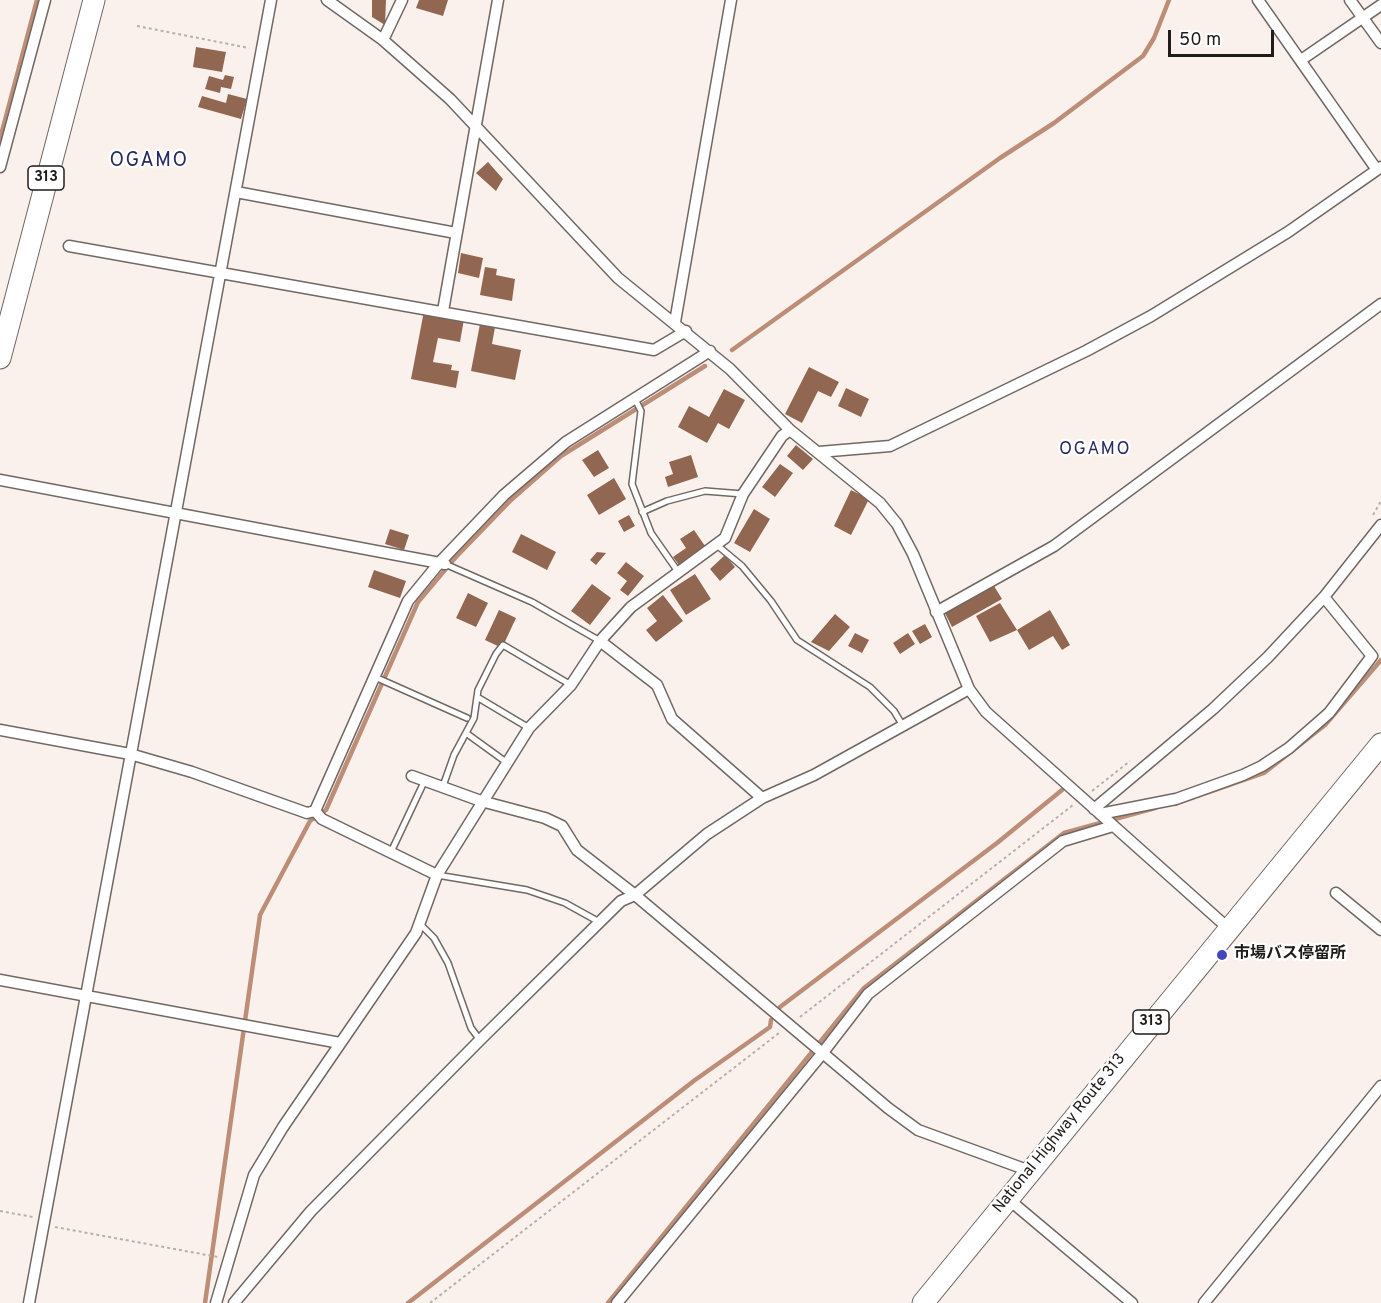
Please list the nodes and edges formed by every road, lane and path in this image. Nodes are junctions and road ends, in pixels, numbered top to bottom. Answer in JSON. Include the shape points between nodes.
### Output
{"nodes":[{"id":1,"x":45,"y":0,"type":"edge"},
{"id":2,"x":83,"y":0,"type":"edge"},
{"id":3,"x":94,"y":0,"type":"edge"},
{"id":4,"x":271,"y":0,"type":"edge"},
{"id":5,"x":327,"y":0,"type":"edge"},
{"id":6,"x":402,"y":0,"type":"edge"},
{"id":7,"x":498,"y":0,"type":"edge"},
{"id":8,"x":731,"y":0,"type":"edge"},
{"id":9,"x":1258,"y":0,"type":"edge"},
{"id":10,"x":1350,"y":0,"type":"edge"},
{"id":11,"x":1381,"y":5,"type":"edge"},
{"id":12,"x":1364,"y":17,"type":"junction"},
{"id":13,"x":137,"y":26,"type":"dead end"},
{"id":14,"x":383,"y":40,"type":"junction"},
{"id":15,"x":1381,"y":43,"type":"edge"},
{"id":16,"x":262,"y":50,"type":"junction"},
{"id":17,"x":1301,"y":60,"type":"junction"},
{"id":18,"x":475,"y":125,"type":"junction"},
{"id":19,"x":0,"y":167,"type":"edge"},
{"id":20,"x":1379,"y":168,"type":"edge"},
{"id":21,"x":236,"y":192,"type":"junction"},
{"id":22,"x":456,"y":233,"type":"junction"},
{"id":23,"x":69,"y":246,"type":"dead end"},
{"id":24,"x":221,"y":274,"type":"junction"},
{"id":25,"x":1381,"y":304,"type":"edge"},
{"id":26,"x":443,"y":310,"type":"junction"},
{"id":27,"x":0,"y":311,"type":"edge"},
{"id":28,"x":675,"y":322,"type":"junction"},
{"id":29,"x":686,"y":332,"type":"junction"},
{"id":30,"x":710,"y":351,"type":"junction"},
{"id":31,"x":0,"y":358,"type":"edge"},
{"id":32,"x":634,"y":398,"type":"junction"},
{"id":33,"x":790,"y":430,"type":"junction"},
{"id":34,"x":819,"y":452,"type":"junction"},
{"id":35,"x":0,"y":480,"type":"edge"},
{"id":36,"x":742,"y":494,"type":"junction"},
{"id":37,"x":1381,"y":501,"type":"edge"},
{"id":38,"x":1381,"y":507,"type":"edge"},
{"id":39,"x":1376,"y":511,"type":"junction"},
{"id":40,"x":176,"y":512,"type":"junction"},
{"id":41,"x":642,"y":512,"type":"junction"},
{"id":42,"x":1370,"y":520,"type":"dead end"},
{"id":43,"x":1381,"y":525,"type":"edge"},
{"id":44,"x":718,"y":546,"type":"junction"},
{"id":45,"x":446,"y":564,"type":"junction"},
{"id":46,"x":679,"y":573,"type":"junction"},
{"id":47,"x":1324,"y":597,"type":"junction"},
{"id":48,"x":936,"y":612,"type":"junction"},
{"id":49,"x":600,"y":641,"type":"junction"},
{"id":50,"x":378,"y":677,"type":"junction"},
{"id":51,"x":571,"y":685,"type":"junction"},
{"id":52,"x":969,"y":689,"type":"junction"},
{"id":53,"x":477,"y":697,"type":"junction"},
{"id":54,"x":467,"y":718,"type":"dead end"},
{"id":55,"x":903,"y":726,"type":"junction"},
{"id":56,"x":529,"y":728,"type":"junction"},
{"id":57,"x":0,"y":730,"type":"edge"},
{"id":58,"x":466,"y":733,"type":"junction"},
{"id":59,"x":1381,"y":744,"type":"edge"},
{"id":60,"x":130,"y":754,"type":"junction"},
{"id":61,"x":1138,"y":754,"type":"dead end"},
{"id":62,"x":506,"y":762,"type":"junction"},
{"id":63,"x":412,"y":776,"type":"dead end"},
{"id":64,"x":425,"y":780,"type":"junction"},
{"id":65,"x":443,"y":786,"type":"junction"},
{"id":66,"x":762,"y":798,"type":"junction"},
{"id":67,"x":1082,"y":799,"type":"junction"},
{"id":68,"x":481,"y":801,"type":"junction"},
{"id":69,"x":1097,"y":811,"type":"junction"},
{"id":70,"x":318,"y":815,"type":"junction"},
{"id":71,"x":1113,"y":826,"type":"junction"},
{"id":72,"x":391,"y":852,"type":"junction"},
{"id":73,"x":437,"y":875,"type":"junction"},
{"id":74,"x":1336,"y":893,"type":"dead end"},
{"id":75,"x":635,"y":895,"type":"junction"},
{"id":76,"x":419,"y":923,"type":"junction"},
{"id":77,"x":601,"y":923,"type":"junction"},
{"id":78,"x":1228,"y":928,"type":"junction"},
{"id":79,"x":1381,"y":930,"type":"edge"},
{"id":80,"x":0,"y":980,"type":"edge"},
{"id":81,"x":85,"y":996,"type":"junction"},
{"id":82,"x":789,"y":1025,"type":"junction"},
{"id":83,"x":480,"y":1040,"type":"junction"},
{"id":84,"x":340,"y":1043,"type":"junction"},
{"id":85,"x":821,"y":1055,"type":"junction"},
{"id":86,"x":1381,"y":1086,"type":"edge"},
{"id":87,"x":1030,"y":1171,"type":"junction"},
{"id":88,"x":1007,"y":1198,"type":"junction"},
{"id":89,"x":0,"y":1211,"type":"edge"},
{"id":90,"x":44,"y":1222,"type":"junction"},
{"id":91,"x":228,"y":1258,"type":"junction"},
{"id":92,"x":29,"y":1303,"type":"edge"},
{"id":93,"x":216,"y":1303,"type":"edge"},
{"id":94,"x":234,"y":1303,"type":"edge"},
{"id":95,"x":430,"y":1303,"type":"edge"},
{"id":96,"x":617,"y":1303,"type":"edge"},
{"id":97,"x":923,"y":1303,"type":"edge"},
{"id":98,"x":1132,"y":1303,"type":"edge"},
{"id":99,"x":1204,"y":1303,"type":"edge"}],
"edges":[{"from":1,"to":19,"type":"street"},
{"from":2,"to":27,"type":"highway","number":"313"},
{"from":3,"to":31,"type":"highway","number":"313"},
{"from":4,"to":16,"type":"street"},
{"from":5,"to":14,"type":"street"},
{"from":6,"to":14,"type":"street"},
{"from":7,"to":18,"type":"street"},
{"from":8,"to":28,"type":"street"},
{"from":9,"to":17,"type":"street"},
{"from":10,"to":12,"type":"street"},
{"from":11,"to":12,"type":"street"},
{"from":12,"to":15,"type":"street"},
{"from":12,"to":17,"type":"street"},
{"from":13,"to":16,"type":"path"},
{"from":14,"to":18,"type":"street"},
{"from":16,"to":21,"type":"street"},
{"from":17,"to":20,"type":"street"},
{"from":18,"to":22,"type":"street"},
{"from":18,"to":28,"type":"street","via":[[618,278]]},
{"from":20,"to":34,"type":"street","via":[[1288,232],[1086,351],[891,446]]},
{"from":21,"to":22,"type":"street"},
{"from":21,"to":24,"type":"street"},
{"from":22,"to":26,"type":"street"},
{"from":23,"to":24,"type":"street"},
{"from":24,"to":26,"type":"street"},
{"from":24,"to":40,"type":"street"},
{"from":25,"to":48,"type":"street","via":[[1054,546]]},
{"from":26,"to":29,"type":"street","via":[[654,350]]},
{"from":28,"to":29,"type":"street"},
{"from":29,"to":30,"type":"street"},
{"from":30,"to":32,"type":"street"},
{"from":30,"to":33,"type":"street"},
{"from":32,"to":41,"type":"lane","via":[[641,411],[632,484]]},
{"from":32,"to":45,"type":"street","via":[[537,465],[504,495]]},
{"from":33,"to":34,"type":"street"},
{"from":33,"to":36,"type":"street"},
{"from":34,"to":48,"type":"street","via":[[880,503],[897,524]]},
{"from":35,"to":40,"type":"street"},
{"from":36,"to":41,"type":"lane","via":[[705,490]]},
{"from":36,"to":44,"type":"street","via":[[725,538]]},
{"from":37,"to":39,"type":"path"},
{"from":38,"to":39,"type":"path"},
{"from":39,"to":42,"type":"path"},
{"from":40,"to":45,"type":"street"},
{"from":40,"to":60,"type":"street"},
{"from":41,"to":46,"type":"lane","via":[[651,533]]},
{"from":43,"to":47,"type":"street"},
{"from":44,"to":46,"type":"street"},
{"from":44,"to":55,"type":"lane","via":[[749,574],[797,640],[870,687]]},
{"from":45,"to":49,"type":"lane","via":[[532,602]]},
{"from":45,"to":50,"type":"street","via":[[408,601]]},
{"from":46,"to":49,"type":"street","via":[[631,607]]},
{"from":47,"to":69,"type":"street","via":[[1213,709]]},
{"from":47,"to":69,"type":"street","via":[[1372,656],[1329,713],[1289,748],[1243,775],[1176,799]]},
{"from":48,"to":52,"type":"street"},
{"from":49,"to":51,"type":"street"},
{"from":49,"to":66,"type":"street","via":[[657,685],[672,718]]},
{"from":50,"to":54,"type":"lane"},
{"from":50,"to":70,"type":"street"},
{"from":51,"to":53,"type":"lane","via":[[503,645]]},
{"from":51,"to":56,"type":"street"},
{"from":52,"to":55,"type":"street"},
{"from":52,"to":67,"type":"street","via":[[986,712]]},
{"from":53,"to":56,"type":"lane"},
{"from":53,"to":58,"type":"lane","via":[[474,718]]},
{"from":55,"to":66,"type":"street","via":[[814,775]]},
{"from":56,"to":62,"type":"street"},
{"from":57,"to":60,"type":"street"},
{"from":58,"to":62,"type":"lane"},
{"from":58,"to":65,"type":"lane"},
{"from":59,"to":78,"type":"highway","name":"National Highway Route 313","number":"313"},
{"from":60,"to":70,"type":"street"},
{"from":60,"to":81,"type":"street"},
{"from":61,"to":67,"type":"path"},
{"from":62,"to":68,"type":"street"},
{"from":63,"to":64,"type":"street"},
{"from":64,"to":65,"type":"street"},
{"from":64,"to":72,"type":"lane"},
{"from":65,"to":68,"type":"street"},
{"from":66,"to":75,"type":"street","via":[[707,834]]},
{"from":67,"to":69,"type":"street"},
{"from":67,"to":82,"type":"path"},
{"from":68,"to":73,"type":"street"},
{"from":68,"to":75,"type":"street","via":[[562,826],[577,850]]},
{"from":69,"to":71,"type":"street"},
{"from":70,"to":72,"type":"street"},
{"from":71,"to":78,"type":"street"},
{"from":71,"to":85,"type":"street","via":[[1063,841],[868,994]]},
{"from":72,"to":73,"type":"street"},
{"from":73,"to":76,"type":"street"},
{"from":73,"to":77,"type":"lane","via":[[527,890],[565,903]]},
{"from":74,"to":79,"type":"street"},
{"from":75,"to":77,"type":"street","via":[[621,901]]},
{"from":75,"to":82,"type":"street"},
{"from":76,"to":83,"type":"lane","via":[[434,938],[448,963],[471,1028]]},
{"from":76,"to":84,"type":"street"},
{"from":77,"to":83,"type":"street"},
{"from":78,"to":87,"type":"highway","name":"National Highway Route 313","number":"313"},
{"from":80,"to":81,"type":"street"},
{"from":81,"to":84,"type":"street"},
{"from":81,"to":90,"type":"street"},
{"from":82,"to":85,"type":"street"},
{"from":82,"to":95,"type":"path"},
{"from":83,"to":94,"type":"street","via":[[311,1211]]},
{"from":84,"to":91,"type":"street","via":[[254,1175]]},
{"from":85,"to":87,"type":"street","via":[[918,1130]]},
{"from":85,"to":96,"type":"street"},
{"from":86,"to":99,"type":"street"},
{"from":87,"to":88,"type":"highway","name":"National Highway Route 313","number":"313"},
{"from":88,"to":97,"type":"highway","name":"National Highway Route 313","number":"313"},
{"from":88,"to":98,"type":"street"},
{"from":89,"to":90,"type":"path"},
{"from":90,"to":91,"type":"path"},
{"from":90,"to":92,"type":"street"},
{"from":91,"to":93,"type":"street"}]}
